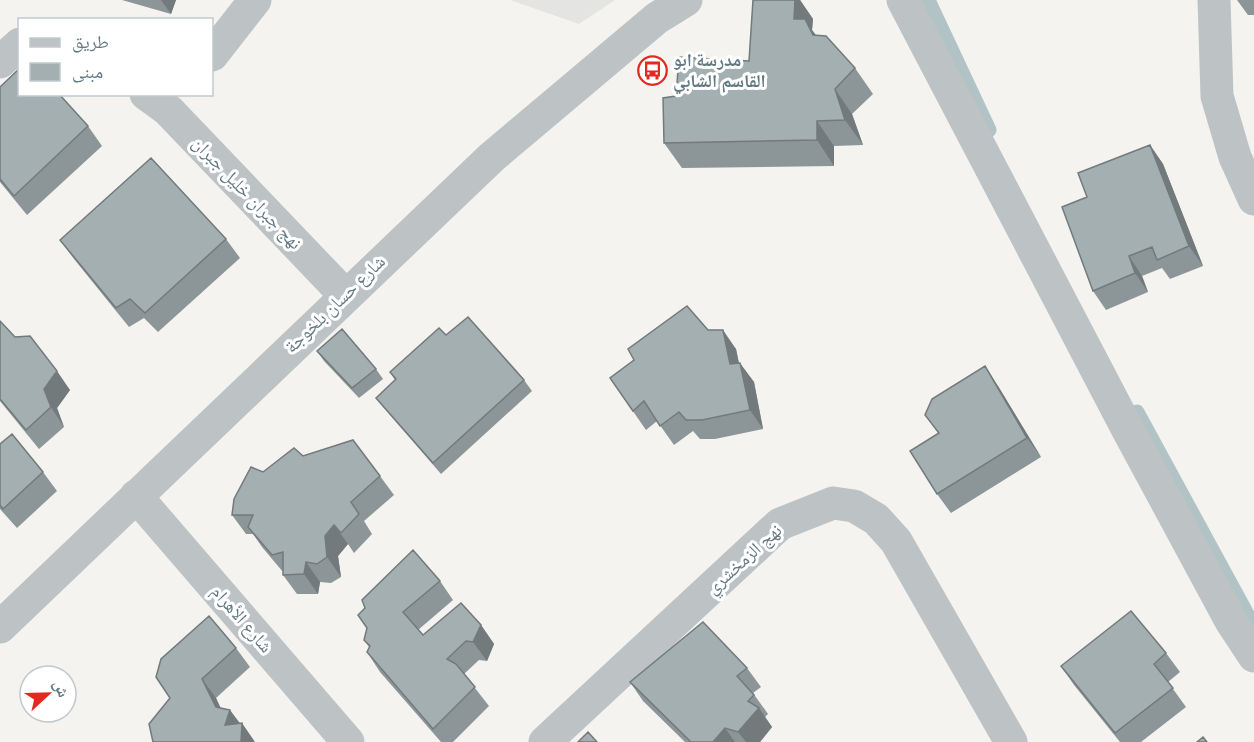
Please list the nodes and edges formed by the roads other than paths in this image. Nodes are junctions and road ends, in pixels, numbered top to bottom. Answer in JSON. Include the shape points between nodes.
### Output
{"nodes":[{"id":1,"x":255,"y":0,"type":"edge"},
{"id":2,"x":686,"y":0,"type":"edge"},
{"id":3,"x":903,"y":0,"type":"edge"},
{"id":4,"x":1214,"y":0,"type":"edge"},
{"id":5,"x":0,"y":31,"type":"edge"},
{"id":6,"x":18,"y":36,"type":"edge"},
{"id":7,"x":18,"y":47,"type":"edge"},
{"id":8,"x":213,"y":55,"type":"edge"},
{"id":9,"x":0,"y":62,"type":"edge"},
{"id":10,"x":165,"y":100,"type":"edge"},
{"id":11,"x":1254,"y":199,"type":"edge"},
{"id":12,"x":345,"y":295,"type":"junction"},
{"id":13,"x":136,"y":495,"type":"junction"},
{"id":14,"x":0,"y":627,"type":"edge"},
{"id":15,"x":1254,"y":656,"type":"edge"},
{"id":16,"x":348,"y":742,"type":"edge"},
{"id":17,"x":545,"y":742,"type":"edge"},
{"id":18,"x":1011,"y":742,"type":"edge"}],
"edges":[{"from":1,"to":8,"type":"street"},
{"from":2,"to":12,"type":"street","name":"شارع حسان بلخوجة","via":[[657,18],[492,157]]},
{"from":3,"to":15,"type":"street","via":[[1128,430],[1231,621]]},
{"from":4,"to":11,"type":"street","via":[[1217,96],[1235,157]]},
{"from":5,"to":6,"type":"street"},
{"from":7,"to":9,"type":"street"},
{"from":10,"to":12,"type":"street","name":"نهج جبران خليل جبران"},
{"from":12,"to":13,"type":"street","name":"شارع حسان بلخوجة"},
{"from":13,"to":14,"type":"street","name":"شارع حسان بلخوجة"},
{"from":13,"to":16,"type":"street","name":"شارع الأهرام"},
{"from":17,"to":18,"type":"street","name":"نهج الزمخشري","via":[[780,524],[833,503],[862,510],[896,541]]}]}
